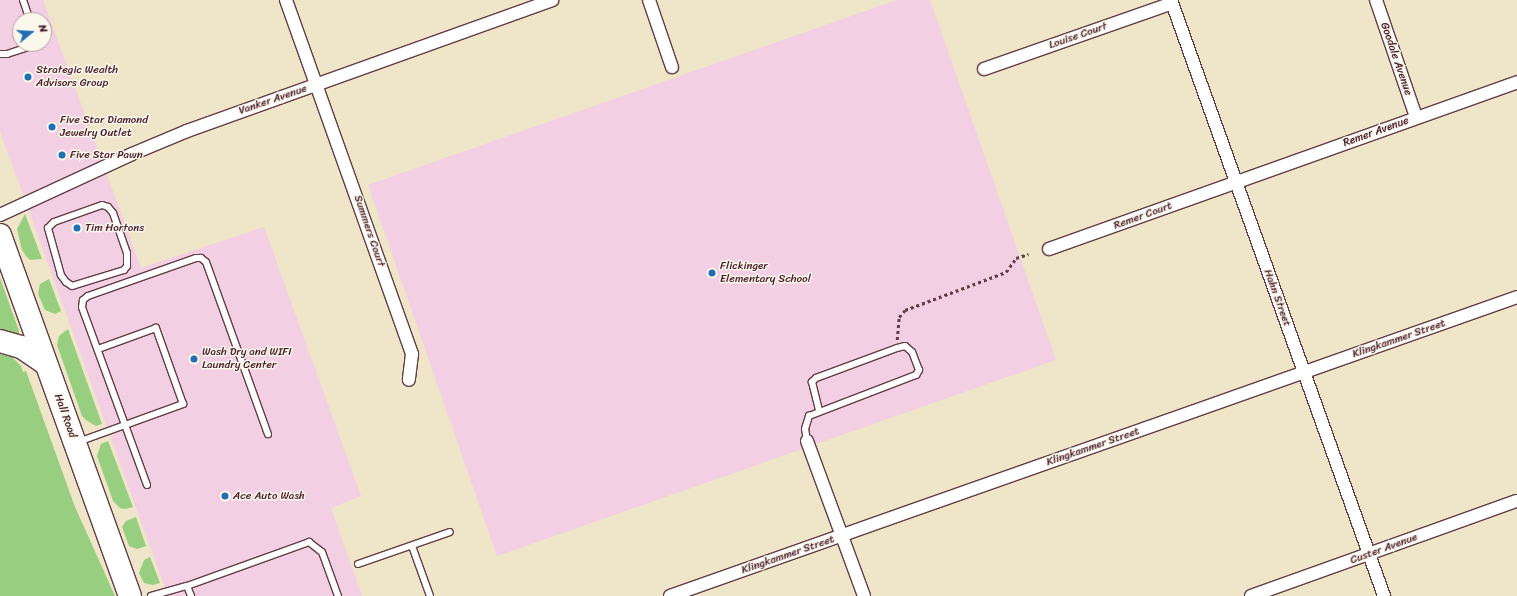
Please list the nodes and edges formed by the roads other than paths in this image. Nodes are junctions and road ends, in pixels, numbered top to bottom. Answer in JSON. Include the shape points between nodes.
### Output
{"nodes":[{"id":1,"x":23,"y":0,"type":"edge"},
{"id":2,"x":286,"y":0,"type":"edge"},
{"id":3,"x":552,"y":0,"type":"edge"},
{"id":4,"x":649,"y":0,"type":"edge"},
{"id":5,"x":1376,"y":0,"type":"edge"},
{"id":6,"x":1171,"y":2,"type":"edge"},
{"id":7,"x":27,"y":12,"type":"edge"},
{"id":8,"x":12,"y":52,"type":"edge"},
{"id":9,"x":0,"y":54,"type":"edge"},
{"id":10,"x":672,"y":67,"type":"dead end"},
{"id":11,"x":984,"y":69,"type":"dead end"},
{"id":12,"x":1517,"y":82,"type":"edge"},
{"id":13,"x":317,"y":85,"type":"junction"},
{"id":14,"x":1416,"y":117,"type":"junction"},
{"id":15,"x":1236,"y":183,"type":"junction"},
{"id":16,"x":0,"y":215,"type":"edge"},
{"id":17,"x":0,"y":235,"type":"edge"},
{"id":18,"x":1049,"y":249,"type":"dead end"},
{"id":19,"x":58,"y":265,"type":"joint"},
{"id":20,"x":1517,"y":297,"type":"edge"},
{"id":21,"x":0,"y":341,"type":"edge"},
{"id":22,"x":98,"y":349,"type":"junction"},
{"id":23,"x":45,"y":363,"type":"junction"},
{"id":24,"x":1304,"y":372,"type":"junction"},
{"id":25,"x":410,"y":380,"type":"dead end"},
{"id":26,"x":819,"y":411,"type":"junction"},
{"id":27,"x":125,"y":425,"type":"junction"},
{"id":28,"x":268,"y":434,"type":"dead end"},
{"id":29,"x":807,"y":441,"type":"joint"},
{"id":30,"x":75,"y":444,"type":"junction"},
{"id":31,"x":147,"y":485,"type":"dead end"},
{"id":32,"x":1517,"y":501,"type":"edge"},
{"id":33,"x":450,"y":532,"type":"dead end"},
{"id":34,"x":842,"y":536,"type":"junction"},
{"id":35,"x":412,"y":546,"type":"junction"},
{"id":36,"x":1369,"y":554,"type":"junction"},
{"id":37,"x":358,"y":564,"type":"dead end"},
{"id":38,"x":187,"y":586,"type":"junction"},
{"id":39,"x":130,"y":596,"type":"edge"},
{"id":40,"x":151,"y":596,"type":"edge"},
{"id":41,"x":191,"y":596,"type":"edge"},
{"id":42,"x":338,"y":596,"type":"edge"},
{"id":43,"x":430,"y":596,"type":"edge"},
{"id":44,"x":670,"y":596,"type":"edge"},
{"id":45,"x":864,"y":596,"type":"edge"},
{"id":46,"x":1251,"y":596,"type":"edge"},
{"id":47,"x":1384,"y":596,"type":"edge"}],
"edges":[{"from":1,"to":7,"type":"lane"},
{"from":2,"to":13,"type":"street","name":"Summers Court"},
{"from":3,"to":13,"type":"street","name":"Vanker Avenue"},
{"from":4,"to":10,"type":"street"},
{"from":5,"to":14,"type":"street","name":"Goodale Avenue"},
{"from":6,"to":11,"type":"street","name":"Louise Court"},
{"from":6,"to":15,"type":"street","name":"Hahn Street"},
{"from":8,"to":9,"type":"lane"},
{"from":12,"to":14,"type":"street","name":"Remer Avenue"},
{"from":13,"to":16,"type":"street","name":"Vanker Avenue","via":[[187,131]]},
{"from":13,"to":25,"type":"street","name":"Summers Court","via":[[412,354]]},
{"from":14,"to":15,"type":"street","name":"Remer Avenue"},
{"from":15,"to":18,"type":"street","name":"Remer Court"},
{"from":15,"to":24,"type":"street","name":"Hahn Street"},
{"from":17,"to":23,"type":"highway","name":"Hall Road"},
{"from":19,"to":19,"type":"lane","via":[[66,282],[76,286],[126,268],[127,253],[113,213],[108,207],[99,206],[54,222],[50,226],[48,231]]},
{"from":20,"to":24,"type":"street","name":"Klingkammer Street"},
{"from":21,"to":23,"type":"highway","via":[[21,347]]},
{"from":22,"to":27,"type":"lane"},
{"from":22,"to":27,"type":"lane","via":[[156,328],[183,404]]},
{"from":22,"to":28,"type":"lane","via":[[82,307],[83,300],[88,296],[201,258],[206,262]]},
{"from":23,"to":30,"type":"highway","name":"Hall Road"},
{"from":24,"to":34,"type":"street","name":"Klingkammer Street"},
{"from":24,"to":36,"type":"street","name":"Hahn Street"},
{"from":26,"to":26,"type":"lane","via":[[812,382],[816,378],[897,348],[905,346],[912,352],[919,370],[916,375]]},
{"from":26,"to":29,"type":"lane","via":[[809,416],[806,423]]},
{"from":27,"to":30,"type":"lane"},
{"from":27,"to":31,"type":"lane"},
{"from":29,"to":34,"type":"street"},
{"from":30,"to":39,"type":"highway","name":"Hall Road"},
{"from":32,"to":36,"type":"street","name":"Custer Avenue"},
{"from":33,"to":35,"type":"lane"},
{"from":34,"to":44,"type":"street","name":"Klingkammer Street"},
{"from":34,"to":45,"type":"street"},
{"from":35,"to":37,"type":"lane"},
{"from":35,"to":43,"type":"lane"},
{"from":36,"to":46,"type":"street","name":"Custer Avenue"},
{"from":36,"to":47,"type":"street","name":"Hahn Street"},
{"from":38,"to":40,"type":"lane"},
{"from":38,"to":41,"type":"lane"},
{"from":38,"to":42,"type":"lane","via":[[309,542],[322,552]]}]}
